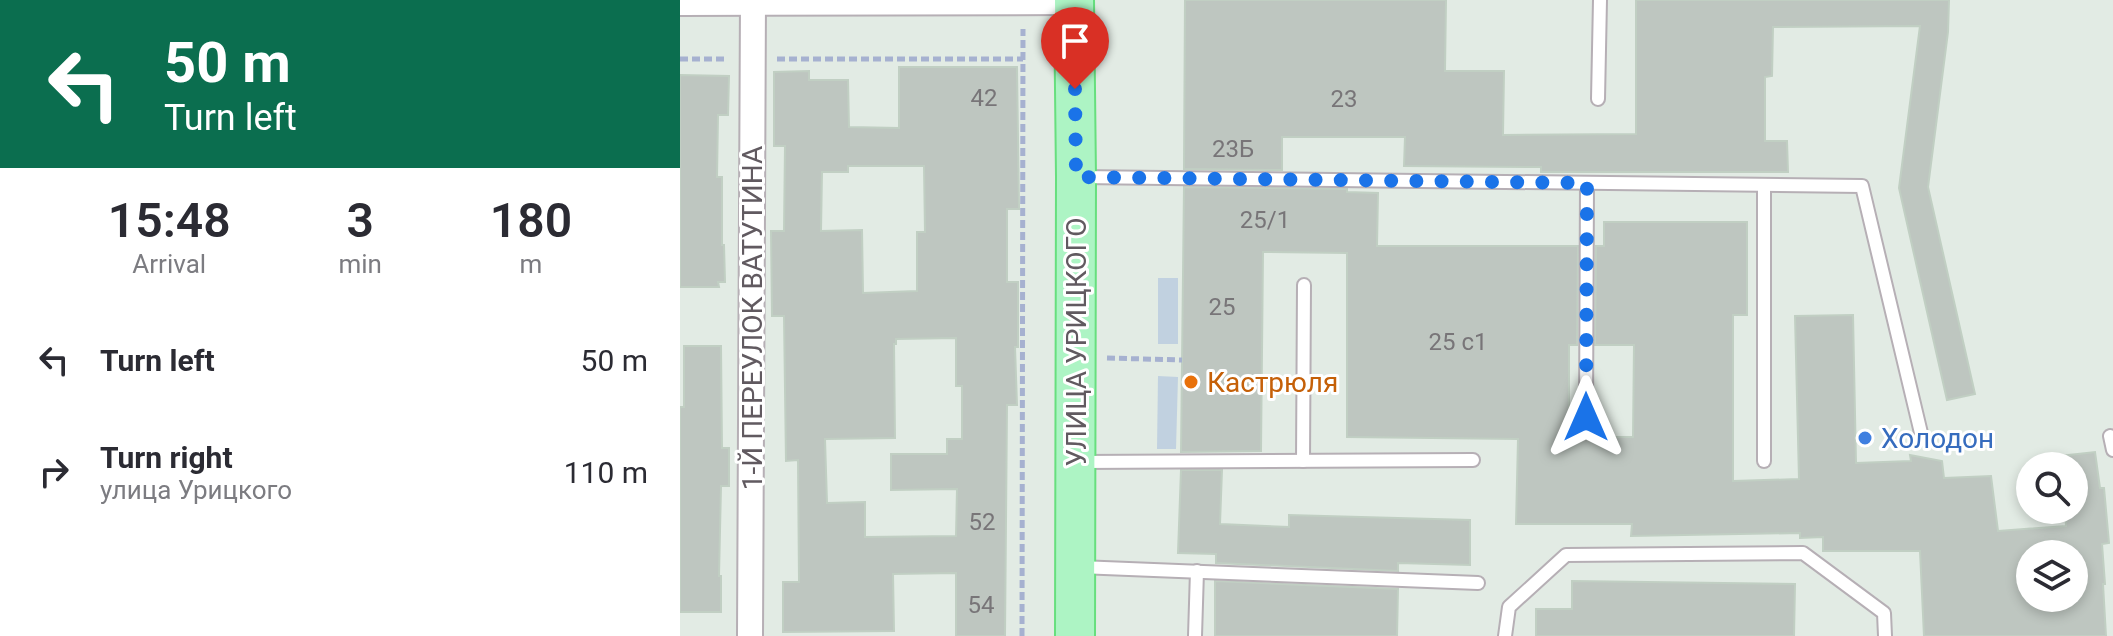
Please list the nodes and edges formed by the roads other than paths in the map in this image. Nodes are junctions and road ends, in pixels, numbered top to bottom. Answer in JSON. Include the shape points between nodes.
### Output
{"nodes":[{"id":1,"x":1600,"y":0,"type":"edge"},
{"id":2,"x":753,"y":1,"type":"edge"},
{"id":3,"x":1074,"y":1,"type":"edge"},
{"id":4,"x":680,"y":3,"type":"edge"},
{"id":5,"x":1598,"y":99,"type":"dead end"},
{"id":6,"x":1076,"y":177,"type":"junction"},
{"id":7,"x":1587,"y":183,"type":"junction"},
{"id":8,"x":1764,"y":185,"type":"junction"},
{"id":9,"x":1304,"y":285,"type":"dead end"},
{"id":10,"x":1586,"y":417,"type":"dead end"},
{"id":11,"x":1921,"y":433,"type":"dead end"},
{"id":12,"x":2110,"y":436,"type":"dead end"},
{"id":13,"x":2113,"y":450,"type":"edge"},
{"id":14,"x":1473,"y":460,"type":"dead end"},
{"id":15,"x":1303,"y":461,"type":"junction"},
{"id":16,"x":1764,"y":461,"type":"dead end"},
{"id":17,"x":1075,"y":462,"type":"junction"},
{"id":18,"x":1075,"y":567,"type":"junction"},
{"id":19,"x":1197,"y":571,"type":"junction"},
{"id":20,"x":1478,"y":583,"type":"dead end"},
{"id":21,"x":750,"y":636,"type":"edge"},
{"id":22,"x":1075,"y":636,"type":"edge"},
{"id":23,"x":1195,"y":636,"type":"edge"},
{"id":24,"x":1505,"y":636,"type":"edge"},
{"id":25,"x":1885,"y":636,"type":"edge"}],
"edges":[{"from":1,"to":5,"type":"lane"},
{"from":2,"to":3,"type":"street"},
{"from":2,"to":4,"type":"street"},
{"from":2,"to":21,"type":"street","name":"1-Й ПЕРЕУЛОК ВАТУТИНА"},
{"from":3,"to":6,"type":"main road","name":"УЛИЦА УРИЦКОГО"},
{"from":6,"to":7,"type":"lane"},
{"from":6,"to":17,"type":"main road","name":"УЛИЦА УРИЦКОГО"},
{"from":7,"to":8,"type":"lane"},
{"from":7,"to":10,"type":"lane"},
{"from":8,"to":11,"type":"lane","via":[[1862,186]]},
{"from":8,"to":16,"type":"lane"},
{"from":9,"to":15,"type":"lane"},
{"from":12,"to":13,"type":"lane"},
{"from":14,"to":15,"type":"lane"},
{"from":15,"to":17,"type":"lane"},
{"from":17,"to":18,"type":"main road","name":"УЛИЦА УРИЦКОГО"},
{"from":18,"to":19,"type":"lane"},
{"from":18,"to":22,"type":"main road","name":"УЛИЦА УРИЦКОГО"},
{"from":19,"to":20,"type":"lane"},
{"from":19,"to":23,"type":"lane"},
{"from":24,"to":25,"type":"lane","via":[[1509,607],[1566,555],[1803,553],[1884,613]]}]}
